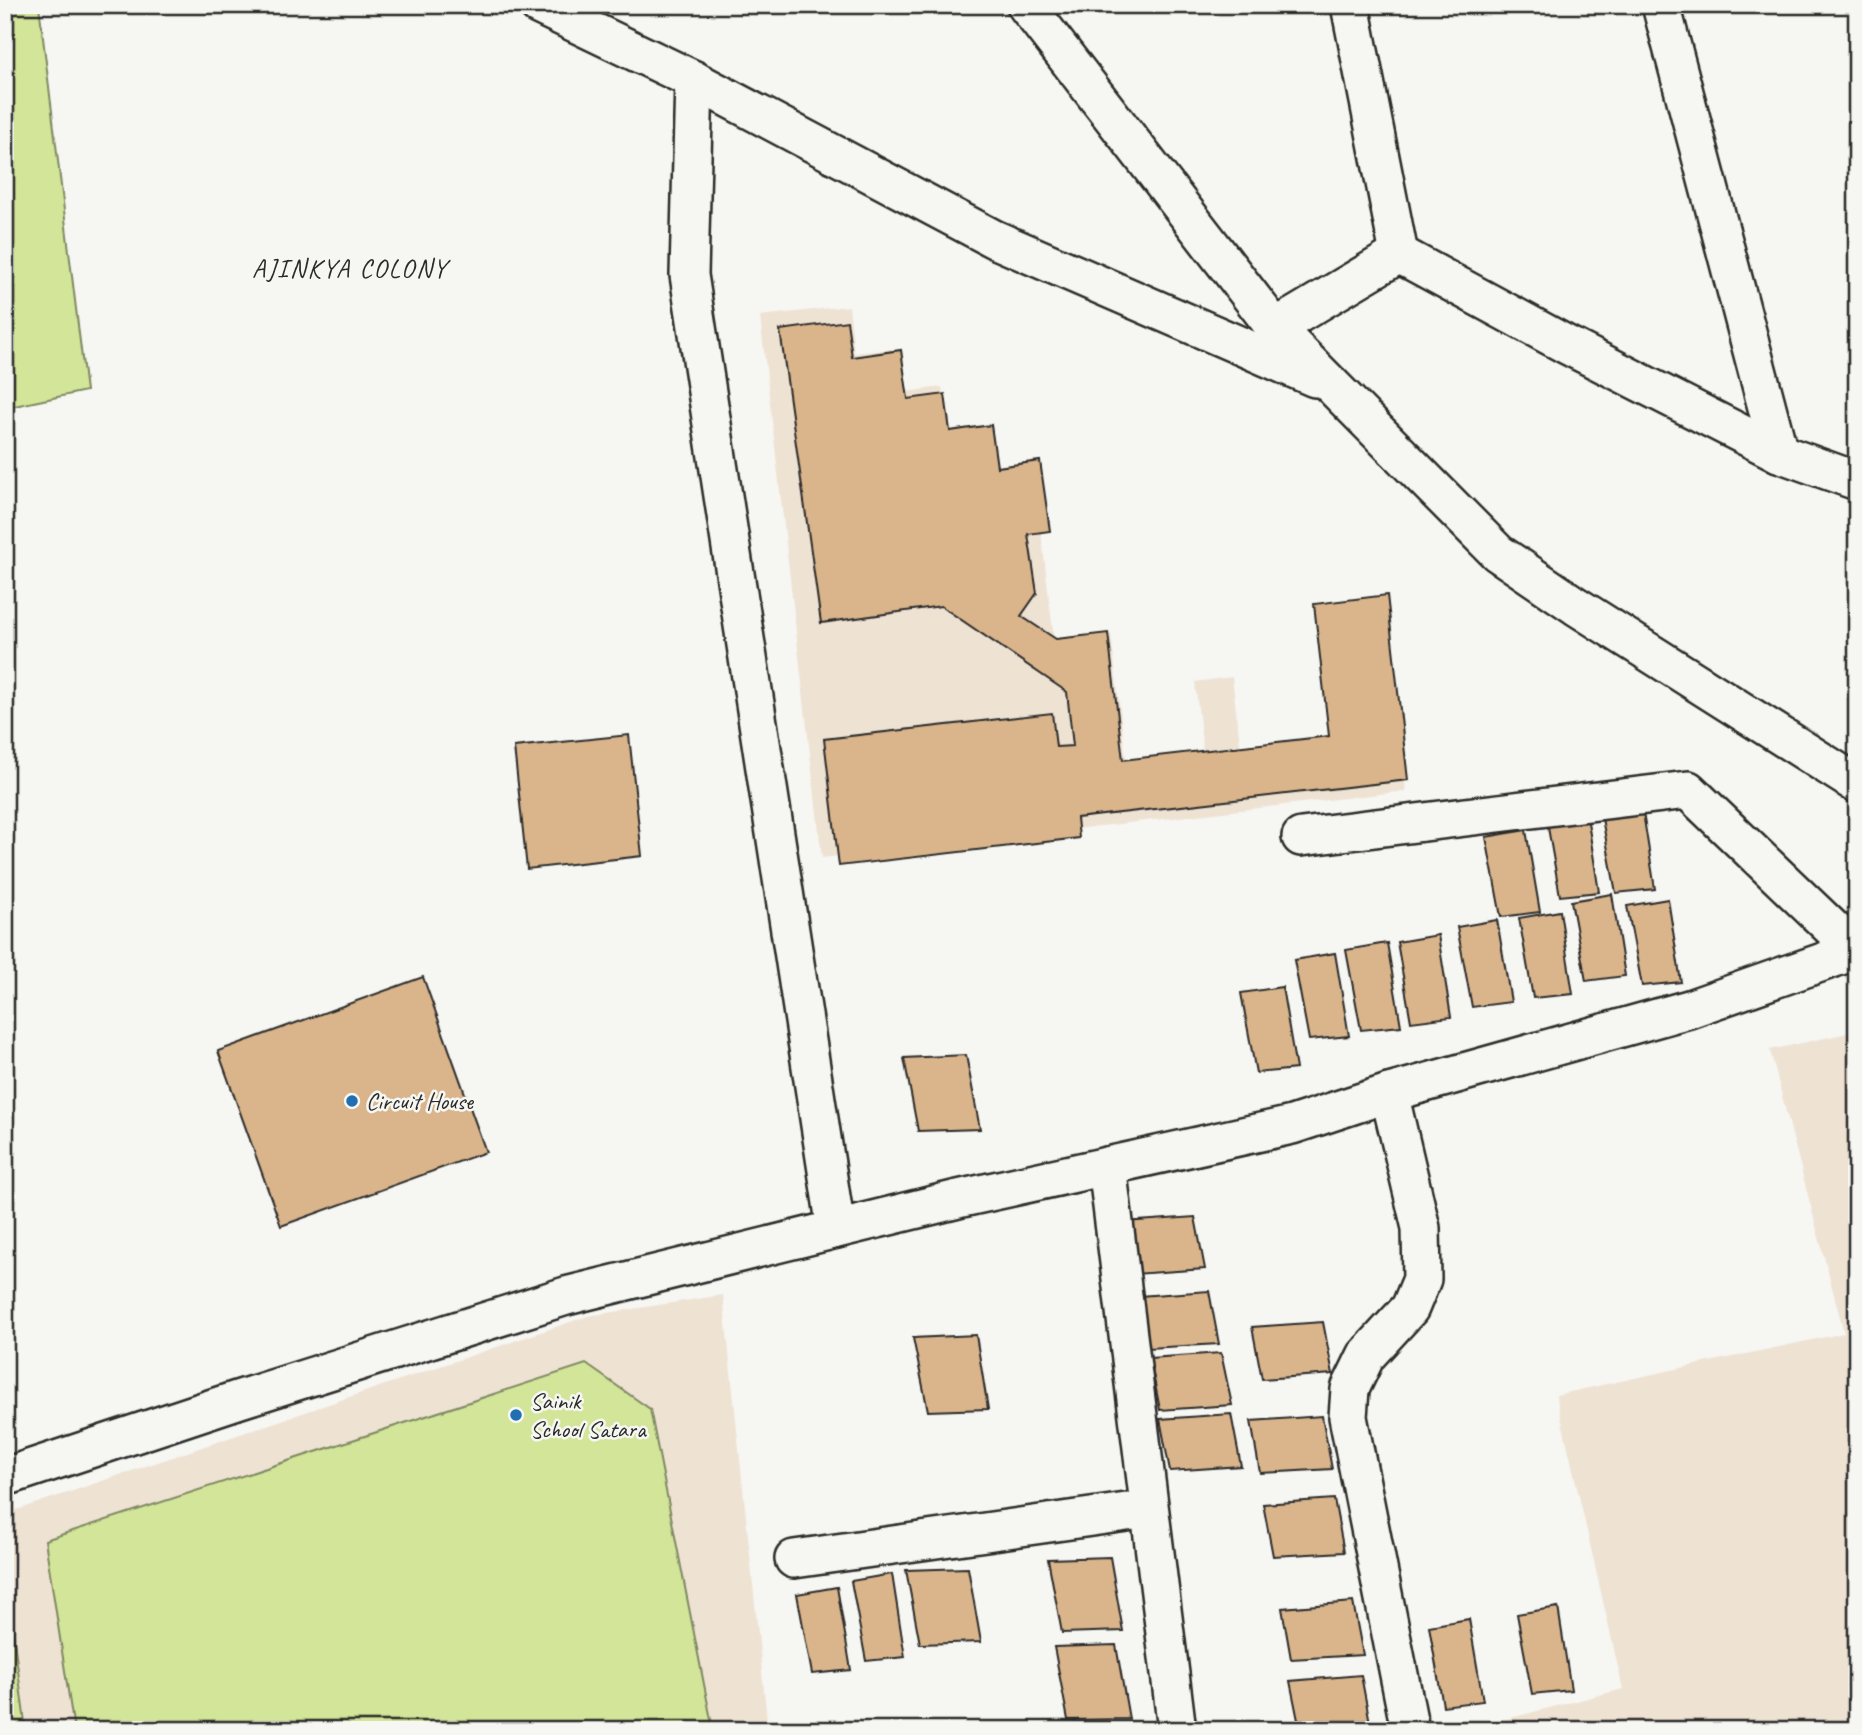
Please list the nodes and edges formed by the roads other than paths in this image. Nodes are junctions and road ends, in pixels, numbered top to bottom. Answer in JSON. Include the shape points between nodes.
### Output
{"nodes":[{"id":1,"x":538,"y":5,"type":"edge"},
{"id":2,"x":1026,"y":5,"type":"edge"},
{"id":3,"x":1350,"y":5,"type":"edge"},
{"id":4,"x":1661,"y":5,"type":"edge"},
{"id":5,"x":694,"y":80,"type":"junction"},
{"id":6,"x":1399,"y":254,"type":"junction"},
{"id":7,"x":1275,"y":328,"type":"junction"},
{"id":8,"x":1332,"y":385,"type":"junction"},
{"id":9,"x":1779,"y":453,"type":"junction"},
{"id":10,"x":1857,"y":481,"type":"edge"},
{"id":11,"x":1857,"y":784,"type":"edge"},
{"id":12,"x":1301,"y":837,"type":"dead end"},
{"id":13,"x":1856,"y":951,"type":"edge"},
{"id":14,"x":1389,"y":1093,"type":"junction"},
{"id":15,"x":1107,"y":1166,"type":"junction"},
{"id":16,"x":836,"y":1230,"type":"junction"},
{"id":17,"x":5,"y":1477,"type":"edge"},
{"id":18,"x":1148,"y":1509,"type":"junction"},
{"id":19,"x":794,"y":1559,"type":"dead end"},
{"id":20,"x":1177,"y":1730,"type":"edge"},
{"id":21,"x":1410,"y":1730,"type":"edge"}],
"edges":[{"from":1,"to":5,"type":"street"},
{"from":2,"to":7,"type":"street"},
{"from":3,"to":6,"type":"street"},
{"from":4,"to":9,"type":"street"},
{"from":5,"to":8,"type":"street","via":[[995,239]]},
{"from":5,"to":16,"type":"street","via":[[689,275]]},
{"from":6,"to":7,"type":"street"},
{"from":6,"to":9,"type":"street"},
{"from":7,"to":8,"type":"street"},
{"from":8,"to":11,"type":"street","via":[[1497,553]]},
{"from":9,"to":10,"type":"street"},
{"from":12,"to":13,"type":"street","via":[[1688,790]]},
{"from":13,"to":14,"type":"street","via":[[1689,1009]]},
{"from":14,"to":15,"type":"street","via":[[1292,1125]]},
{"from":14,"to":21,"type":"street","via":[[1421,1228],[1422,1279],[1410,1308],[1366,1356],[1350,1389],[1348,1417]]},
{"from":15,"to":16,"type":"street"},
{"from":15,"to":18,"type":"street"},
{"from":16,"to":17,"type":"street","via":[[566,1296]]},
{"from":18,"to":19,"type":"street"},
{"from":18,"to":20,"type":"street"}]}
